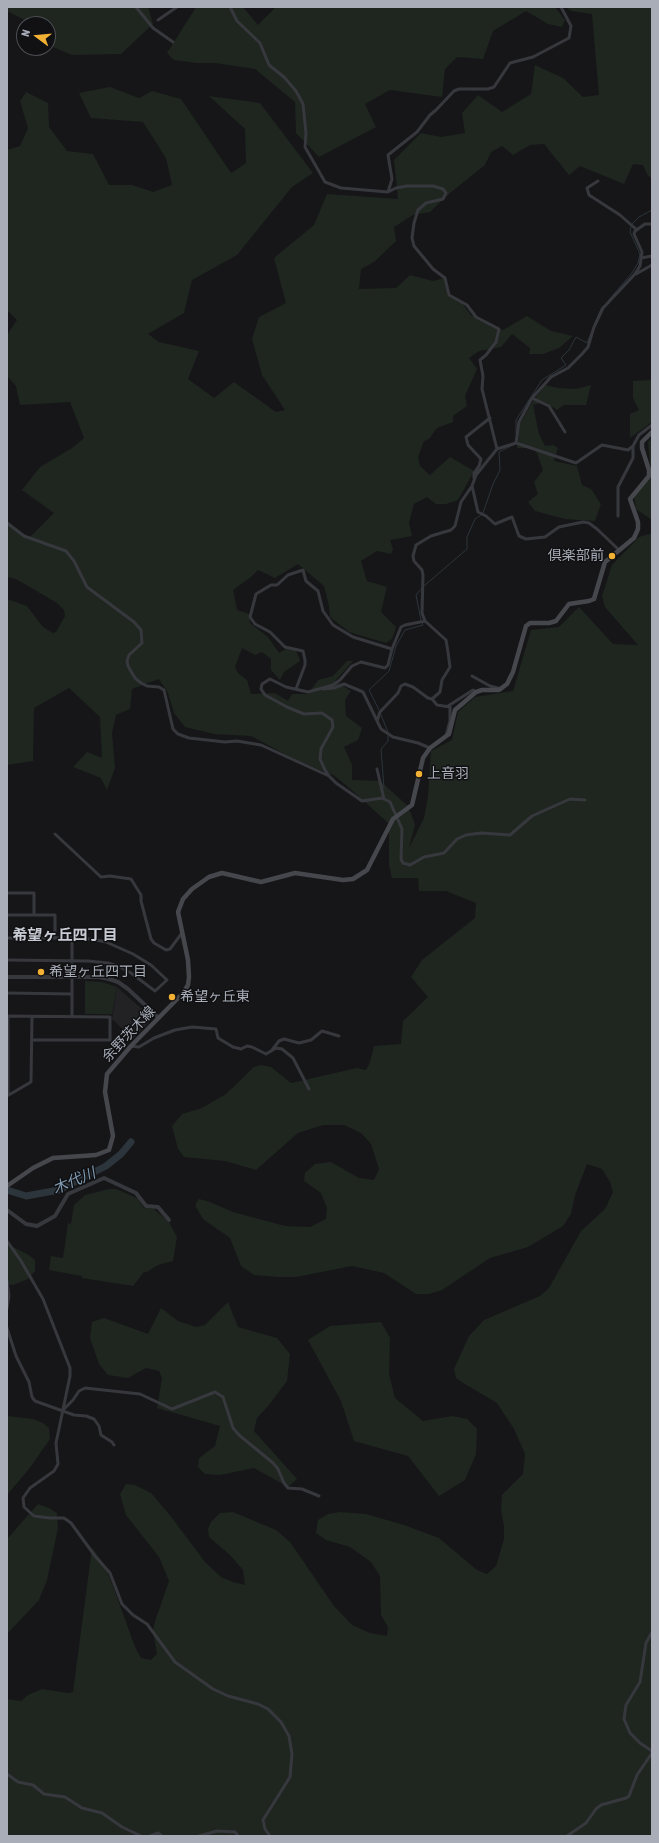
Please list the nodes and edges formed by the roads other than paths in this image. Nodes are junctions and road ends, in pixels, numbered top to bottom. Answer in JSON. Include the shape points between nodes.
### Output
{"nodes":[{"id":1,"x":136,"y":7,"type":"edge"},
{"id":2,"x":177,"y":7,"type":"edge"},
{"id":3,"x":230,"y":7,"type":"edge"},
{"id":4,"x":561,"y":7,"type":"edge"},
{"id":5,"x":158,"y":20,"type":"dead end"},
{"id":6,"x":173,"y":42,"type":"dead end"},
{"id":7,"x":598,"y":181,"type":"dead end"},
{"id":8,"x":388,"y":192,"type":"junction"},
{"id":9,"x":652,"y":224,"type":"edge"},
{"id":10,"x":636,"y":230,"type":"junction"},
{"id":11,"x":652,"y":256,"type":"edge"},
{"id":12,"x":641,"y":258,"type":"junction"},
{"id":13,"x":652,"y":265,"type":"edge"},
{"id":14,"x":635,"y":274,"type":"junction"},
{"id":15,"x":532,"y":398,"type":"junction"},
{"id":16,"x":490,"y":418,"type":"junction"},
{"id":17,"x":652,"y":425,"type":"edge"},
{"id":18,"x":565,"y":432,"type":"dead end"},
{"id":19,"x":652,"y":432,"type":"edge"},
{"id":20,"x":516,"y":443,"type":"junction"},
{"id":21,"x":633,"y":446,"type":"junction"},
{"id":22,"x":497,"y":448,"type":"junction"},
{"id":23,"x":474,"y":480,"type":"junction"},
{"id":24,"x":472,"y":486,"type":"junction"},
{"id":25,"x":618,"y":516,"type":"dead end"},
{"id":26,"x":7,"y":523,"type":"edge"},
{"id":27,"x":619,"y":550,"type":"junction"},
{"id":28,"x":425,"y":621,"type":"junction"},
{"id":29,"x":392,"y":649,"type":"junction"},
{"id":30,"x":472,"y":676,"type":"dead end"},
{"id":31,"x":296,"y":689,"type":"junction"},
{"id":32,"x":319,"y":689,"type":"junction"},
{"id":33,"x":502,"y":689,"type":"junction"},
{"id":34,"x":476,"y":692,"type":"junction"},
{"id":35,"x":432,"y":699,"type":"junction"},
{"id":36,"x":448,"y":706,"type":"junction"},
{"id":37,"x":377,"y":721,"type":"junction"},
{"id":38,"x":446,"y":737,"type":"junction"},
{"id":39,"x":430,"y":748,"type":"junction"},
{"id":40,"x":377,"y":769,"type":"dead end"},
{"id":41,"x":328,"y":776,"type":"junction"},
{"id":42,"x":384,"y":799,"type":"junction"},
{"id":43,"x":585,"y":800,"type":"dead end"},
{"id":44,"x":397,"y":815,"type":"junction"},
{"id":45,"x":55,"y":834,"type":"dead end"},
{"id":46,"x":7,"y":893,"type":"edge"},
{"id":47,"x":7,"y":915,"type":"edge"},
{"id":48,"x":34,"y":915,"type":"junction"},
{"id":49,"x":182,"y":933,"type":"junction"},
{"id":50,"x":7,"y":938,"type":"edge"},
{"id":51,"x":56,"y":938,"type":"junction"},
{"id":52,"x":72,"y":938,"type":"junction"},
{"id":53,"x":7,"y":960,"type":"edge"},
{"id":54,"x":72,"y":960,"type":"junction"},
{"id":55,"x":7,"y":977,"type":"edge"},
{"id":56,"x":72,"y":977,"type":"junction"},
{"id":57,"x":7,"y":993,"type":"edge"},
{"id":58,"x":72,"y":994,"type":"junction"},
{"id":59,"x":7,"y":1016,"type":"edge"},
{"id":60,"x":32,"y":1016,"type":"junction"},
{"id":61,"x":72,"y":1017,"type":"junction"},
{"id":62,"x":159,"y":1018,"type":"junction"},
{"id":63,"x":339,"y":1036,"type":"dead end"},
{"id":64,"x":32,"y":1040,"type":"junction"},
{"id":65,"x":131,"y":1046,"type":"junction"},
{"id":66,"x":271,"y":1051,"type":"junction"},
{"id":67,"x":309,"y":1089,"type":"dead end"},
{"id":68,"x":8,"y":1096,"type":"edge"},
{"id":69,"x":7,"y":1186,"type":"edge"},
{"id":70,"x":7,"y":1210,"type":"edge"},
{"id":71,"x":169,"y":1220,"type":"dead end"},
{"id":72,"x":7,"y":1241,"type":"edge"},
{"id":73,"x":7,"y":1280,"type":"edge"},
{"id":74,"x":7,"y":1308,"type":"edge"},
{"id":75,"x":7,"y":1328,"type":"edge"},
{"id":76,"x":63,"y":1410,"type":"junction"},
{"id":77,"x":114,"y":1446,"type":"dead end"},
{"id":78,"x":318,"y":1496,"type":"dead end"},
{"id":79,"x":652,"y":1632,"type":"edge"},
{"id":80,"x":652,"y":1752,"type":"edge"},
{"id":81,"x":7,"y":1774,"type":"edge"},
{"id":82,"x":141,"y":1836,"type":"edge"},
{"id":83,"x":150,"y":1836,"type":"edge"},
{"id":84,"x":162,"y":1836,"type":"edge"},
{"id":85,"x":200,"y":1836,"type":"edge"},
{"id":86,"x":238,"y":1836,"type":"edge"},
{"id":87,"x":270,"y":1836,"type":"edge"},
{"id":88,"x":567,"y":1836,"type":"edge"}],
"edges":[{"from":1,"to":6,"type":"street","via":[[153,28]]},
{"from":2,"to":5,"type":"street"},
{"from":3,"to":8,"type":"street","via":[[237,21],[260,43],[269,65],[296,91],[303,104],[305,147],[325,182],[341,188]]},
{"from":4,"to":8,"type":"street","via":[[571,26],[569,38],[533,57],[510,63],[494,87],[454,91],[417,132],[388,155],[392,179]]},
{"from":7,"to":10,"type":"street","via":[[587,188],[589,195],[620,215]]},
{"from":8,"to":16,"type":"street","via":[[407,186],[433,186],[443,189],[446,193],[443,199],[426,203],[418,210],[412,238],[414,246],[433,269],[445,278],[449,295],[467,305],[476,317],[499,329],[496,342],[480,360],[482,389]]},
{"from":9,"to":10,"type":"street","via":[[645,224]]},
{"from":10,"to":12,"type":"street","via":[[634,234],[642,252]]},
{"from":11,"to":12,"type":"street"},
{"from":12,"to":14,"type":"street"},
{"from":13,"to":14,"type":"street"},
{"from":14,"to":15,"type":"street","via":[[603,308],[588,347],[580,357],[568,368],[551,377]]},
{"from":15,"to":18,"type":"street","via":[[549,406]]},
{"from":15,"to":20,"type":"street","via":[[519,422]]},
{"from":16,"to":22,"type":"street"},
{"from":16,"to":23,"type":"street","via":[[466,437],[468,445],[480,459]]},
{"from":17,"to":21,"type":"street","via":[[639,435]]},
{"from":19,"to":27,"type":"main road","via":[[642,442],[649,476],[630,499],[638,529],[634,538]]},
{"from":20,"to":21,"type":"street","via":[[576,463],[602,445],[626,450]]},
{"from":20,"to":22,"type":"street"},
{"from":21,"to":25,"type":"street","via":[[633,458],[618,488]]},
{"from":22,"to":23,"type":"street"},
{"from":23,"to":24,"type":"street"},
{"from":24,"to":27,"type":"street","via":[[478,512],[495,524],[512,517],[519,536],[526,539],[545,537],[559,527],[583,522],[597,529]]},
{"from":24,"to":28,"type":"street","via":[[461,502],[455,526],[416,545],[414,561],[423,575],[422,613]]},
{"from":26,"to":41,"type":"street","via":[[24,536],[66,551],[87,587],[141,630],[142,643],[129,655],[128,666],[134,678],[141,683],[164,690],[173,728],[178,734],[189,738],[260,745]]},
{"from":27,"to":33,"type":"main road","via":[[605,562],[594,599],[569,604],[556,621],[530,623],[526,626],[514,672]]},
{"from":28,"to":29,"type":"street","via":[[401,627]]},
{"from":28,"to":35,"type":"street","via":[[446,640],[450,667],[442,680],[440,692]]},
{"from":29,"to":31,"type":"street","via":[[353,636],[333,625],[323,611],[318,591],[306,581],[303,570],[288,575],[277,585],[271,585],[256,594],[250,617],[254,624],[270,632],[285,647],[303,651],[305,660]]},
{"from":29,"to":32,"type":"street","via":[[387,667],[361,662],[352,666],[333,685]]},
{"from":30,"to":33,"type":"street","via":[[490,686]]},
{"from":31,"to":32,"type":"street","via":[[308,692]]},
{"from":31,"to":41,"type":"street","via":[[270,679],[262,684],[261,689],[265,695],[287,707],[304,714],[322,713],[332,720],[333,727],[324,742],[320,759]]},
{"from":32,"to":37,"type":"street","via":[[344,684],[363,692]]},
{"from":33,"to":34,"type":"main road"},
{"from":34,"to":36,"type":"street","via":[[473,690]]},
{"from":34,"to":38,"type":"main road","via":[[455,710],[451,729]]},
{"from":35,"to":36,"type":"street","via":[[437,705]]},
{"from":35,"to":37,"type":"street","via":[[405,684],[380,712]]},
{"from":36,"to":38,"type":"street","via":[[450,720]]},
{"from":37,"to":39,"type":"street","via":[[381,729],[389,735]]},
{"from":38,"to":39,"type":"main road","name":"余野茨木線"},
{"from":39,"to":44,"type":"main road","name":"余野茨木線","via":[[423,758],[414,801]]},
{"from":40,"to":42,"type":"street"},
{"from":41,"to":42,"type":"street","via":[[362,802]]},
{"from":42,"to":44,"type":"street","via":[[390,802]]},
{"from":43,"to":44,"type":"street","via":[[570,799],[532,816],[510,835],[466,835],[457,839],[444,853],[424,857],[410,865],[403,863],[401,858],[402,829]]},
{"from":44,"to":49,"type":"main road","name":"余野茨木線","via":[[388,827],[367,870],[353,879],[343,880],[295,872],[261,882],[222,873],[209,877],[183,899],[178,912]]},
{"from":45,"to":49,"type":"street","via":[[101,877],[131,880],[141,895],[154,943],[166,950],[170,949]]},
{"from":46,"to":48,"type":"street","via":[[34,893]]},
{"from":47,"to":48,"type":"street"},
{"from":48,"to":51,"type":"street","via":[[55,915]]},
{"from":49,"to":62,"type":"main road","name":"余野茨木線","via":[[190,977],[188,985]]},
{"from":50,"to":51,"type":"street"},
{"from":51,"to":52,"type":"street"},
{"from":52,"to":54,"type":"street"},
{"from":52,"to":54,"type":"street","via":[[91,939],[120,947],[151,965],[167,980],[155,991],[120,967],[97,961]]},
{"from":53,"to":54,"type":"street"},
{"from":54,"to":56,"type":"street"},
{"from":55,"to":56,"type":"street"},
{"from":56,"to":58,"type":"street"},
{"from":56,"to":62,"type":"street","via":[[99,977],[118,982]]},
{"from":57,"to":58,"type":"street"},
{"from":58,"to":61,"type":"street"},
{"from":59,"to":60,"type":"street"},
{"from":59,"to":68,"type":"street"},
{"from":60,"to":61,"type":"street"},
{"from":60,"to":64,"type":"street"},
{"from":61,"to":64,"type":"street","via":[[110,1017],[110,1040]]},
{"from":62,"to":65,"type":"main road","name":"余野茨木線"},
{"from":63,"to":66,"type":"street","via":[[322,1031],[310,1040],[299,1043],[284,1039]]},
{"from":64,"to":68,"type":"street","via":[[31,1082]]},
{"from":65,"to":66,"type":"street","via":[[139,1047],[175,1030],[201,1027],[216,1029],[218,1038],[233,1047],[252,1047],[266,1054]]},
{"from":65,"to":69,"type":"main road","name":"余野茨木線","via":[[110,1070],[105,1082],[113,1136],[109,1150],[96,1155],[54,1158]]},
{"from":66,"to":67,"type":"street","via":[[276,1048],[282,1049],[293,1058]]},
{"from":70,"to":71,"type":"street","via":[[26,1224],[37,1226],[55,1216],[68,1194],[104,1178],[136,1193],[146,1206],[158,1207]]},
{"from":72,"to":76,"type":"street","via":[[42,1299],[70,1368]]},
{"from":73,"to":74,"type":"street"},
{"from":75,"to":76,"type":"street","via":[[16,1356],[29,1382],[32,1397],[35,1401]]},
{"from":76,"to":77,"type":"street","via":[[94,1420],[101,1435]]},
{"from":76,"to":78,"type":"street","via":[[79,1391],[85,1388],[140,1394],[172,1409],[215,1392],[223,1397],[233,1428],[273,1463],[288,1488],[302,1489]]},
{"from":76,"to":87,"type":"street","via":[[56,1443],[58,1464],[54,1471],[30,1488],[23,1498],[24,1507],[34,1516],[64,1518],[71,1523],[110,1573],[122,1604],[147,1624],[175,1662],[213,1689],[268,1709],[281,1722],[289,1736],[292,1754],[290,1777],[263,1820]]},
{"from":79,"to":80,"type":"street","via":[[646,1643],[640,1682],[626,1705],[624,1719],[630,1733]]},
{"from":80,"to":88,"type":"street","via":[[637,1775],[629,1796],[601,1805],[586,1823]]},
{"from":81,"to":82,"type":"street","via":[[18,1782],[33,1785],[44,1794],[65,1798],[82,1808],[102,1813]]},
{"from":83,"to":84,"type":"street","via":[[158,1833]]},
{"from":85,"to":86,"type":"street","via":[[217,1831],[235,1832]]}]}
